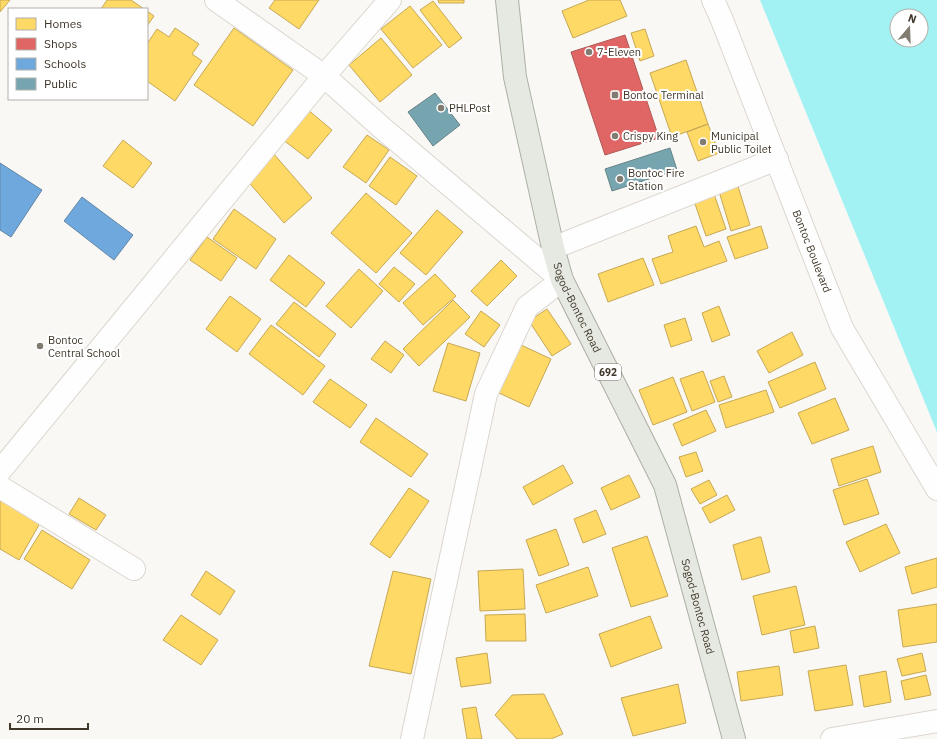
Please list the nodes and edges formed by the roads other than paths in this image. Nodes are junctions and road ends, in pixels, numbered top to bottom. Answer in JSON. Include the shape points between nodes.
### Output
{"nodes":[{"id":1,"x":216,"y":0,"type":"edge"},
{"id":2,"x":390,"y":0,"type":"edge"},
{"id":3,"x":506,"y":0,"type":"edge"},
{"id":4,"x":712,"y":0,"type":"edge"},
{"id":5,"x":324,"y":76,"type":"junction"},
{"id":6,"x":777,"y":159,"type":"junction"},
{"id":7,"x":553,"y":248,"type":"junction"},
{"id":8,"x":562,"y":280,"type":"junction"},
{"id":9,"x":0,"y":471,"type":"edge"},
{"id":10,"x":0,"y":487,"type":"edge"},
{"id":11,"x":937,"y":489,"type":"edge"},
{"id":12,"x":134,"y":569,"type":"dead end"},
{"id":13,"x":937,"y":721,"type":"edge"},
{"id":14,"x":412,"y":739,"type":"edge"},
{"id":15,"x":734,"y":739,"type":"edge"},
{"id":16,"x":832,"y":739,"type":"edge"}],
"edges":[{"from":1,"to":5,"type":"street"},
{"from":2,"to":5,"type":"street"},
{"from":3,"to":7,"type":"main road","name":"Sogod-Bontoc Road","number":"692","via":[[516,77]]},
{"from":4,"to":6,"type":"street","name":"Bontoc Boulevard"},
{"from":5,"to":8,"type":"street","via":[[381,128]]},
{"from":5,"to":9,"type":"street"},
{"from":6,"to":7,"type":"street"},
{"from":6,"to":11,"type":"street","name":"Bontoc Boulevard","via":[[842,328]]},
{"from":7,"to":8,"type":"main road","name":"Sogod-Bontoc Road","number":"692"},
{"from":8,"to":14,"type":"street","via":[[527,307],[486,394]]},
{"from":8,"to":15,"type":"main road","name":"Sogod-Bontoc Road","number":"692","via":[[665,485]]},
{"from":10,"to":12,"type":"street"},
{"from":13,"to":16,"type":"street"}]}
